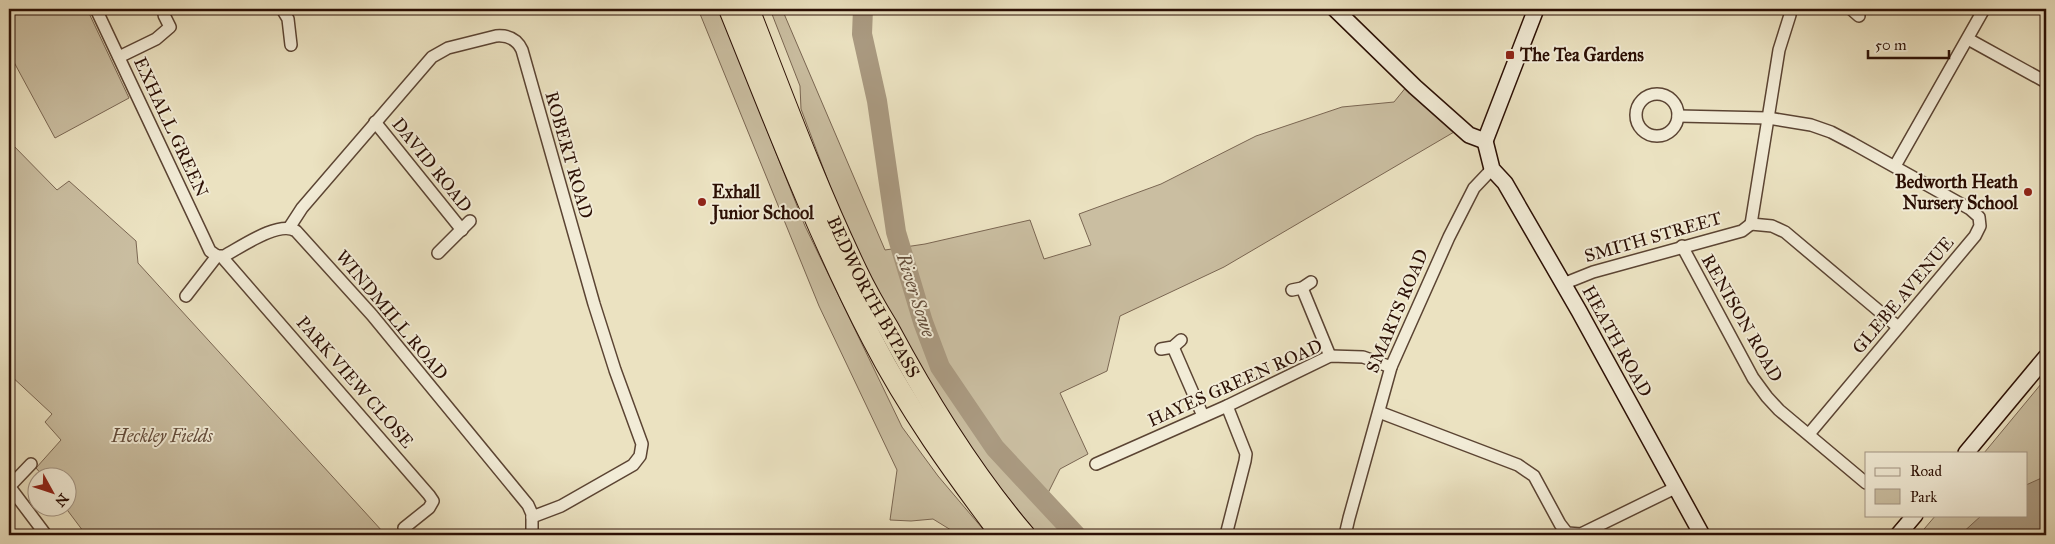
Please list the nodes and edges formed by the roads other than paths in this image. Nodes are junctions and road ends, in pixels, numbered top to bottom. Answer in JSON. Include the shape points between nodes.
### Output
{"nodes":[{"id":1,"x":96,"y":9,"type":"edge"},
{"id":2,"x":282,"y":9,"type":"edge"},
{"id":3,"x":729,"y":9,"type":"edge"},
{"id":4,"x":749,"y":9,"type":"edge"},
{"id":5,"x":1335,"y":9,"type":"edge"},
{"id":6,"x":1536,"y":9,"type":"edge"},
{"id":7,"x":1790,"y":9,"type":"edge"},
{"id":8,"x":1984,"y":9,"type":"edge"},
{"id":9,"x":164,"y":15,"type":"dead end"},
{"id":10,"x":1968,"y":39,"type":"junction"},
{"id":11,"x":291,"y":45,"type":"dead end"},
{"id":12,"x":119,"y":57,"type":"junction"},
{"id":13,"x":2046,"y":82,"type":"edge"},
{"id":14,"x":1678,"y":116,"type":"dead end"},
{"id":15,"x":1768,"y":118,"type":"junction"},
{"id":16,"x":375,"y":122,"type":"junction"},
{"id":17,"x":1485,"y":141,"type":"junction"},
{"id":18,"x":1895,"y":166,"type":"junction"},
{"id":19,"x":1492,"y":169,"type":"junction"},
{"id":20,"x":470,"y":221,"type":"dead end"},
{"id":21,"x":1751,"y":224,"type":"junction"},
{"id":22,"x":289,"y":228,"type":"junction"},
{"id":23,"x":462,"y":230,"type":"junction"},
{"id":24,"x":1682,"y":246,"type":"junction"},
{"id":25,"x":438,"y":253,"type":"dead end"},
{"id":26,"x":220,"y":257,"type":"junction"},
{"id":27,"x":1563,"y":284,"type":"junction"},
{"id":28,"x":1302,"y":286,"type":"dead end"},
{"id":29,"x":186,"y":296,"type":"dead end"},
{"id":30,"x":1898,"y":327,"type":"junction"},
{"id":31,"x":1172,"y":345,"type":"dead end"},
{"id":32,"x":1330,"y":356,"type":"junction"},
{"id":33,"x":2046,"y":356,"type":"edge"},
{"id":34,"x":1392,"y":366,"type":"junction"},
{"id":35,"x":1227,"y":406,"type":"junction"},
{"id":36,"x":1379,"y":412,"type":"junction"},
{"id":37,"x":1203,"y":416,"type":"junction"},
{"id":38,"x":1809,"y":434,"type":"junction"},
{"id":39,"x":1967,"y":452,"type":"edge"},
{"id":40,"x":31,"y":464,"type":"dead end"},
{"id":41,"x":1096,"y":464,"type":"dead end"},
{"id":42,"x":1865,"y":482,"type":"edge"},
{"id":43,"x":9,"y":487,"type":"edge"},
{"id":44,"x":1675,"y":488,"type":"junction"},
{"id":45,"x":532,"y":517,"type":"junction"},
{"id":46,"x":1910,"y":517,"type":"edge"},
{"id":47,"x":404,"y":528,"type":"dead end"},
{"id":48,"x":46,"y":535,"type":"edge"},
{"id":49,"x":532,"y":535,"type":"edge"},
{"id":50,"x":1001,"y":535,"type":"edge"},
{"id":51,"x":1025,"y":535,"type":"edge"},
{"id":52,"x":1226,"y":535,"type":"edge"},
{"id":53,"x":1345,"y":535,"type":"edge"},
{"id":54,"x":1702,"y":535,"type":"edge"},
{"id":55,"x":1898,"y":535,"type":"edge"}],
"edges":[{"from":1,"to":12,"type":"street","name":"EXHALL GREEN"},
{"from":2,"to":11,"type":"street","via":[[288,19]]},
{"from":3,"to":50,"type":"highway","name":"BEDWORTH BYPASS","via":[[832,258],[873,341],[953,470]]},
{"from":4,"to":51,"type":"highway","name":"BEDWORTH BYPASS","via":[[857,271],[907,364],[942,420],[977,473]]},
{"from":5,"to":17,"type":"street","via":[[1470,136]]},
{"from":6,"to":17,"type":"street"},
{"from":7,"to":15,"type":"street","via":[[1779,50]]},
{"from":8,"to":10,"type":"street"},
{"from":9,"to":12,"type":"street","via":[[170,28],[156,39]]},
{"from":10,"to":13,"type":"street"},
{"from":10,"to":18,"type":"street"},
{"from":12,"to":26,"type":"street","name":"EXHALL GREEN","via":[[202,236],[210,251]]},
{"from":14,"to":15,"type":"street","name":"GLEBE AVENUE"},
{"from":15,"to":18,"type":"street","name":"GLEBE AVENUE","via":[[1831,132]]},
{"from":15,"to":21,"type":"street"},
{"from":16,"to":22,"type":"street","name":"ROBERT ROAD","via":[[302,208]]},
{"from":16,"to":23,"type":"street","name":"DAVID ROAD"},
{"from":16,"to":45,"type":"street","name":"ROBERT ROAD","via":[[424,64],[438,53],[500,35],[513,39],[520,46],[594,304],[642,448],[638,461],[633,465],[561,506]]},
{"from":17,"to":19,"type":"street"},
{"from":18,"to":30,"type":"street","name":"GLEBE AVENUE","via":[[1976,213],[1980,226],[1964,250]]},
{"from":19,"to":27,"type":"street","name":"HEATH ROAD","via":[[1505,183]]},
{"from":19,"to":34,"type":"street","name":"SMARTS ROAD","via":[[1474,188],[1449,237]]},
{"from":20,"to":23,"type":"street","name":"DAVID ROAD"},
{"from":21,"to":24,"type":"street","name":"SMITH STREET","via":[[1742,230]]},
{"from":21,"to":30,"type":"street","via":[[1772,226],[1785,232]]},
{"from":22,"to":26,"type":"street","via":[[278,228]]},
{"from":22,"to":45,"type":"street","name":"WINDMILL ROAD","via":[[308,243],[394,342],[528,505]]},
{"from":23,"to":25,"type":"street","name":"DAVID ROAD"},
{"from":24,"to":27,"type":"street","name":"SMITH STREET"},
{"from":24,"to":38,"type":"street","name":"RENISON ROAD","via":[[1760,388]]},
{"from":26,"to":29,"type":"street"},
{"from":26,"to":47,"type":"street","name":"PARK VIEW CLOSE","via":[[429,495],[432,501],[429,508]]},
{"from":27,"to":44,"type":"street","name":"HEATH ROAD"},
{"from":28,"to":32,"type":"street"},
{"from":30,"to":38,"type":"street","name":"GLEBE AVENUE"},
{"from":31,"to":37,"type":"street"},
{"from":32,"to":34,"type":"street","name":"HAYES GREEN ROAD","via":[[1364,357]]},
{"from":32,"to":35,"type":"street","name":"HAYES GREEN ROAD"},
{"from":33,"to":39,"type":"street"},
{"from":34,"to":36,"type":"street","name":"SMARTS ROAD"},
{"from":35,"to":37,"type":"street","name":"HAYES GREEN ROAD"},
{"from":35,"to":52,"type":"street","via":[[1246,461]]},
{"from":36,"to":44,"type":"street","via":[[1518,465],[1534,476],[1567,532],[1582,534]]},
{"from":36,"to":53,"type":"street","name":"SMARTS ROAD"},
{"from":37,"to":41,"type":"street","name":"HAYES GREEN ROAD"},
{"from":38,"to":42,"type":"street","name":"RENISON ROAD"},
{"from":40,"to":43,"type":"street"},
{"from":43,"to":48,"type":"street"},
{"from":44,"to":54,"type":"street","name":"HEATH ROAD"},
{"from":45,"to":49,"type":"street","name":"WINDMILL ROAD"},
{"from":46,"to":55,"type":"street"}]}
